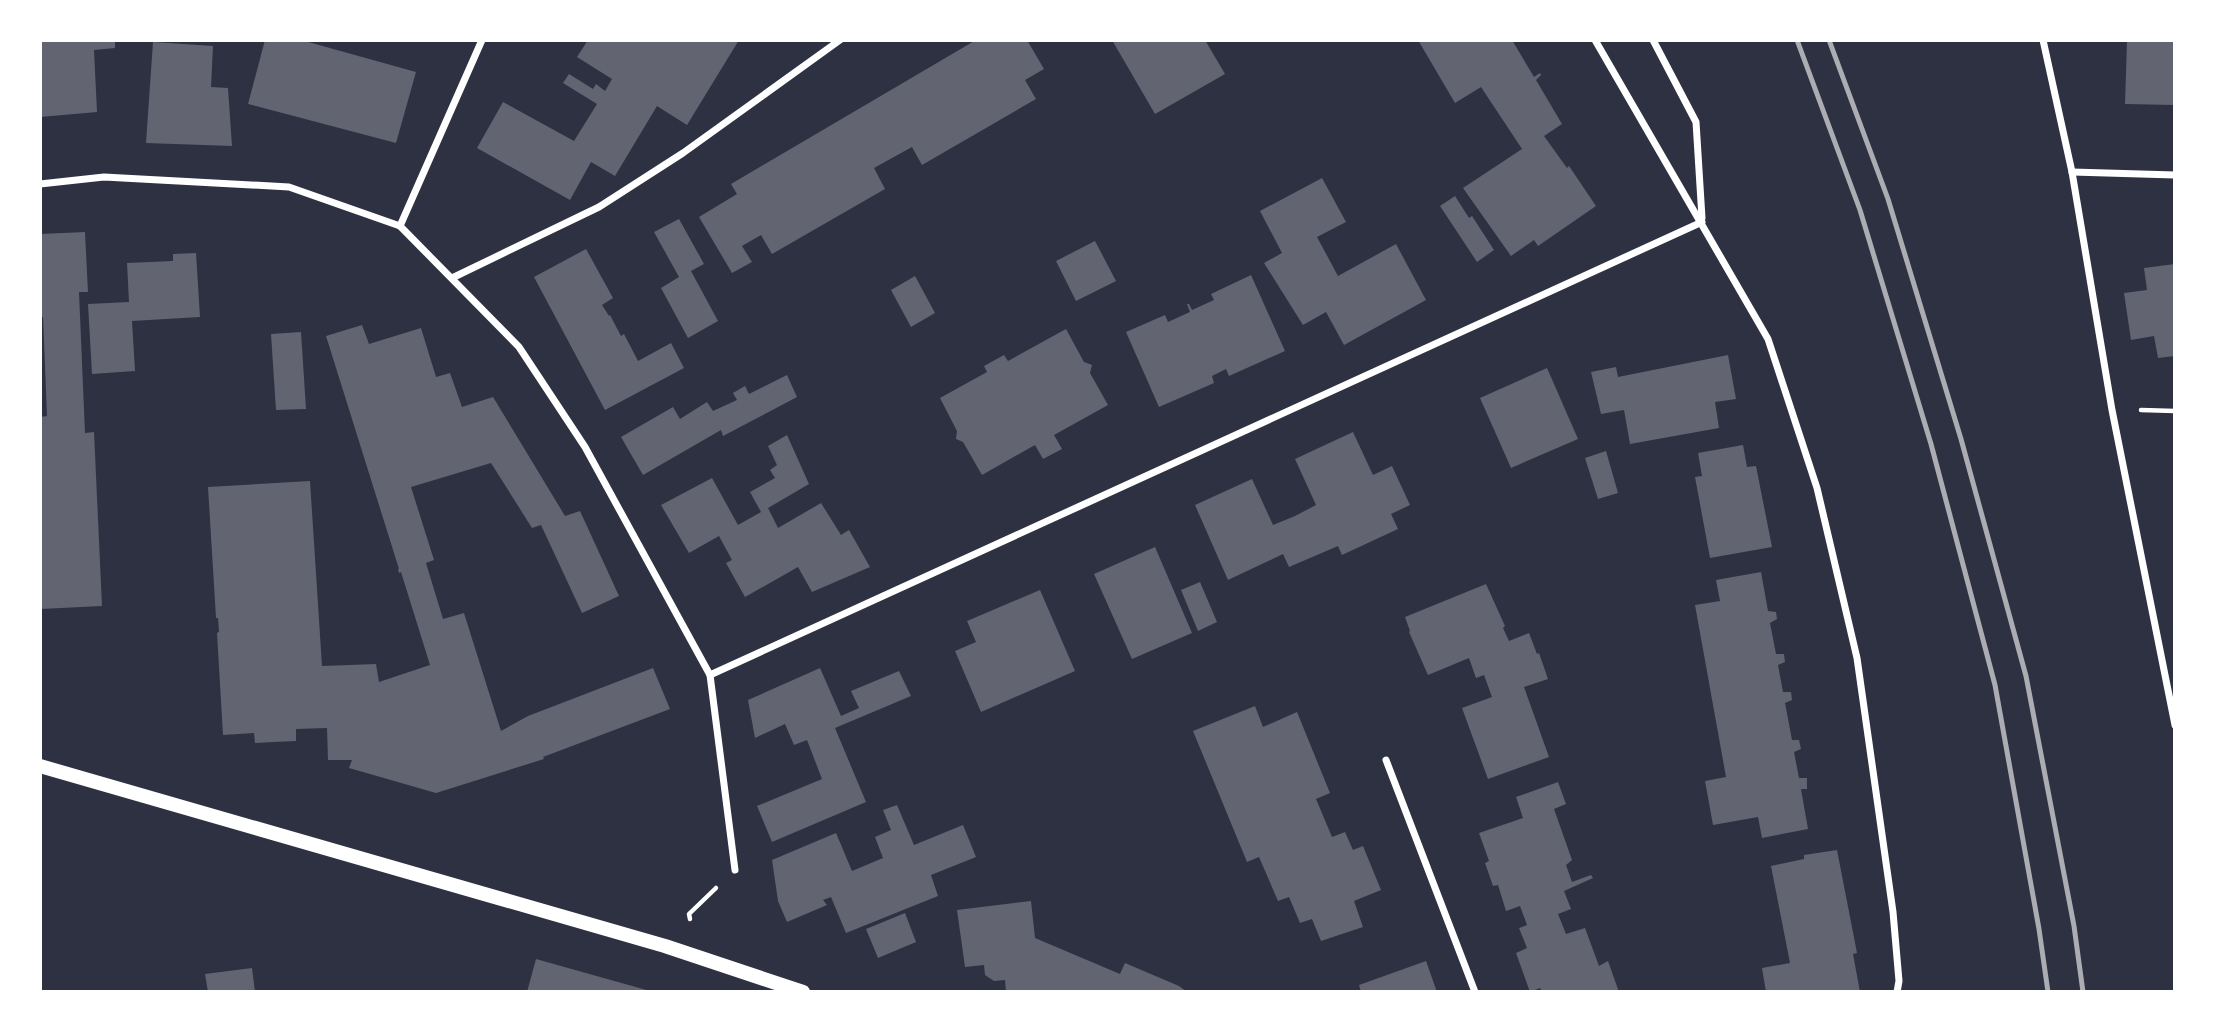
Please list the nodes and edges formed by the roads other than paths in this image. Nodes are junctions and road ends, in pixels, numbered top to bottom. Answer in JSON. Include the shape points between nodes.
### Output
{"nodes":[{"id":1,"x":482,"y":40,"type":"edge"},
{"id":2,"x":840,"y":40,"type":"edge"},
{"id":3,"x":1595,"y":40,"type":"edge"},
{"id":4,"x":1653,"y":40,"type":"edge"},
{"id":5,"x":2043,"y":40,"type":"edge"},
{"id":6,"x":2072,"y":172,"type":"junction"},
{"id":7,"x":2175,"y":175,"type":"edge"},
{"id":8,"x":40,"y":184,"type":"edge"},
{"id":9,"x":1702,"y":222,"type":"junction"},
{"id":10,"x":400,"y":226,"type":"junction"},
{"id":11,"x":452,"y":278,"type":"junction"},
{"id":12,"x":710,"y":676,"type":"junction"},
{"id":13,"x":2175,"y":725,"type":"edge"},
{"id":14,"x":1386,"y":760,"type":"dead end"},
{"id":15,"x":40,"y":766,"type":"edge"},
{"id":16,"x":735,"y":870,"type":"dead end"},
{"id":17,"x":803,"y":992,"type":"edge"},
{"id":18,"x":1475,"y":992,"type":"edge"},
{"id":19,"x":1897,"y":992,"type":"edge"}],
"edges":[{"from":1,"to":10,"type":"street"},
{"from":2,"to":11,"type":"street","via":[[599,207]]},
{"from":3,"to":9,"type":"street"},
{"from":4,"to":9,"type":"street","via":[[1696,122]]},
{"from":5,"to":6,"type":"street"},
{"from":6,"to":7,"type":"street"},
{"from":6,"to":13,"type":"street","via":[[2112,410]]},
{"from":8,"to":10,"type":"street","via":[[104,177],[289,187]]},
{"from":9,"to":12,"type":"street"},
{"from":9,"to":19,"type":"street","via":[[1769,339],[1816,488],[1857,659],[1893,912]]},
{"from":10,"to":11,"type":"street"},
{"from":11,"to":12,"type":"street","via":[[519,347],[585,446]]},
{"from":12,"to":16,"type":"street"},
{"from":14,"to":18,"type":"street"},
{"from":15,"to":17,"type":"main road","via":[[665,946]]}]}
